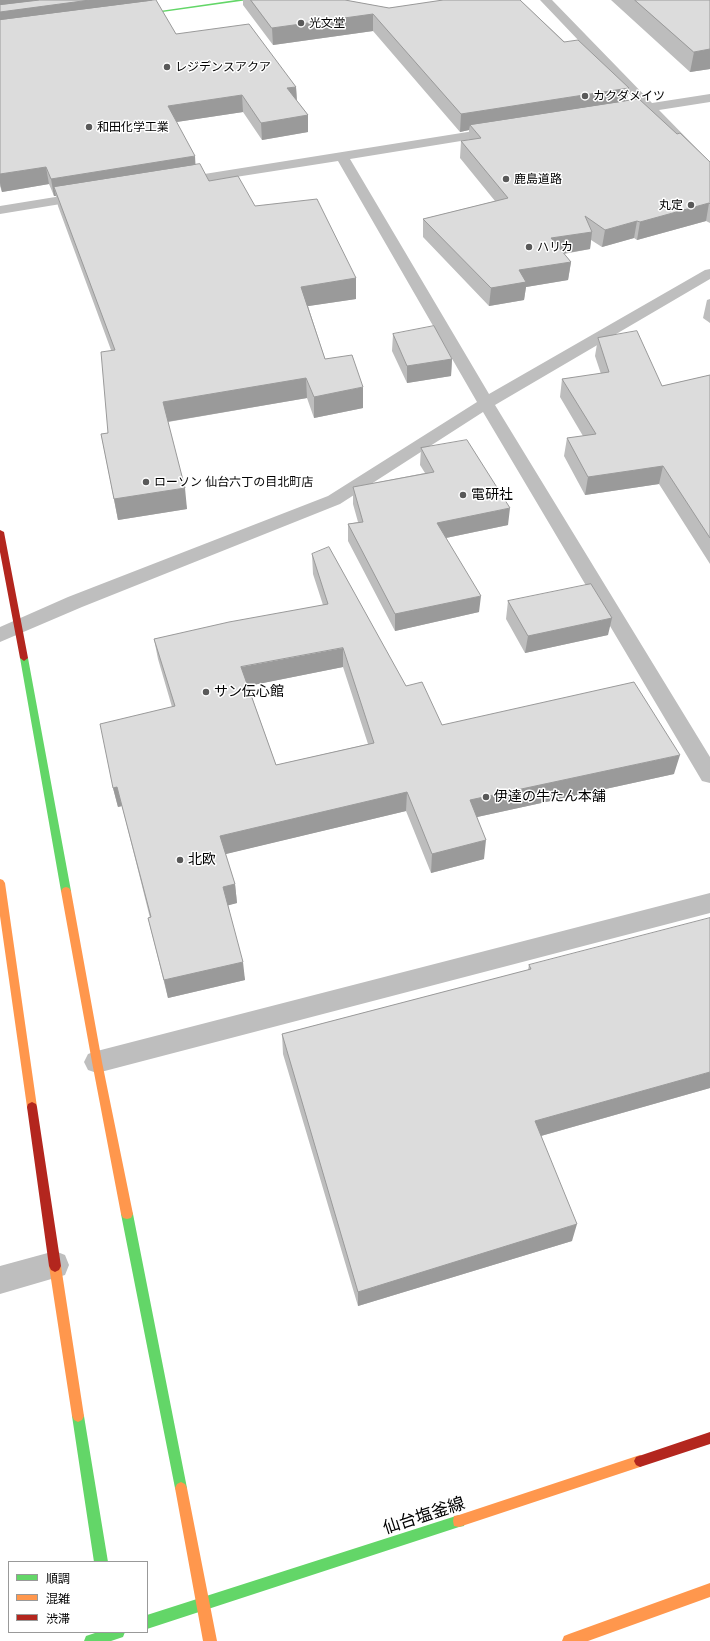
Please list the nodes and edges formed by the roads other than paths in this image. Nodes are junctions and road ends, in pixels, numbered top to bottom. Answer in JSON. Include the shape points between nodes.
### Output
{"nodes":[{"id":1,"x":246,"y":0,"type":"edge"},
{"id":2,"x":546,"y":0,"type":"edge"},
{"id":3,"x":123,"y":16,"type":"edge"},
{"id":4,"x":710,"y":98,"type":"edge"},
{"id":5,"x":650,"y":107,"type":"junction"},
{"id":6,"x":604,"y":114,"type":"edge"},
{"id":7,"x":511,"y":129,"type":"edge"},
{"id":8,"x":342,"y":156,"type":"junction"},
{"id":9,"x":710,"y":170,"type":"edge"},
{"id":10,"x":163,"y":184,"type":"edge"},
{"id":11,"x":101,"y":194,"type":"edge"},
{"id":12,"x":0,"y":210,"type":"edge"},
{"id":13,"x":710,"y":272,"type":"edge"},
{"id":14,"x":486,"y":403,"type":"junction"},
{"id":15,"x":0,"y":532,"type":"edge"},
{"id":16,"x":19,"y":628,"type":"junction"},
{"id":17,"x":0,"y":635,"type":"edge"},
{"id":18,"x":710,"y":775,"type":"edge"},
{"id":19,"x":0,"y":883,"type":"edge"},
{"id":20,"x":710,"y":903,"type":"edge"},
{"id":21,"x":97,"y":1062,"type":"junction"},
{"id":22,"x":55,"y":1265,"type":"junction"},
{"id":23,"x":0,"y":1280,"type":"edge"},
{"id":24,"x":710,"y":1438,"type":"edge"},
{"id":25,"x":101,"y":1561,"type":"edge"},
{"id":26,"x":710,"y":1590,"type":"edge"},
{"id":27,"x":202,"y":1603,"type":"junction"},
{"id":28,"x":148,"y":1622,"type":"edge"},
{"id":29,"x":113,"y":1635,"type":"edge"},
{"id":30,"x":91,"y":1641,"type":"edge"},
{"id":31,"x":210,"y":1641,"type":"edge"},
{"id":32,"x":568,"y":1641,"type":"edge"}],
"edges":[{"from":1,"to":3,"type":"street"},
{"from":2,"to":5,"type":"street"},
{"from":4,"to":5,"type":"street"},
{"from":5,"to":6,"type":"street"},
{"from":5,"to":9,"type":"street"},
{"from":7,"to":8,"type":"street"},
{"from":8,"to":10,"type":"street"},
{"from":8,"to":14,"type":"street"},
{"from":11,"to":12,"type":"street"},
{"from":13,"to":14,"type":"street"},
{"from":14,"to":16,"type":"street","via":[[334,500],[75,602]]},
{"from":14,"to":18,"type":"street"},
{"from":15,"to":16,"type":"street"},
{"from":16,"to":17,"type":"street"},
{"from":16,"to":21,"type":"street"},
{"from":19,"to":22,"type":"street"},
{"from":20,"to":21,"type":"street"},
{"from":21,"to":27,"type":"street"},
{"from":22,"to":23,"type":"street"},
{"from":22,"to":25,"type":"street"},
{"from":24,"to":27,"type":"street","name":"仙台塩釜線"},
{"from":26,"to":32,"type":"street"},
{"from":27,"to":28,"type":"street","name":"仙台塩釜線"},
{"from":27,"to":31,"type":"street"},
{"from":29,"to":30,"type":"street"}]}
